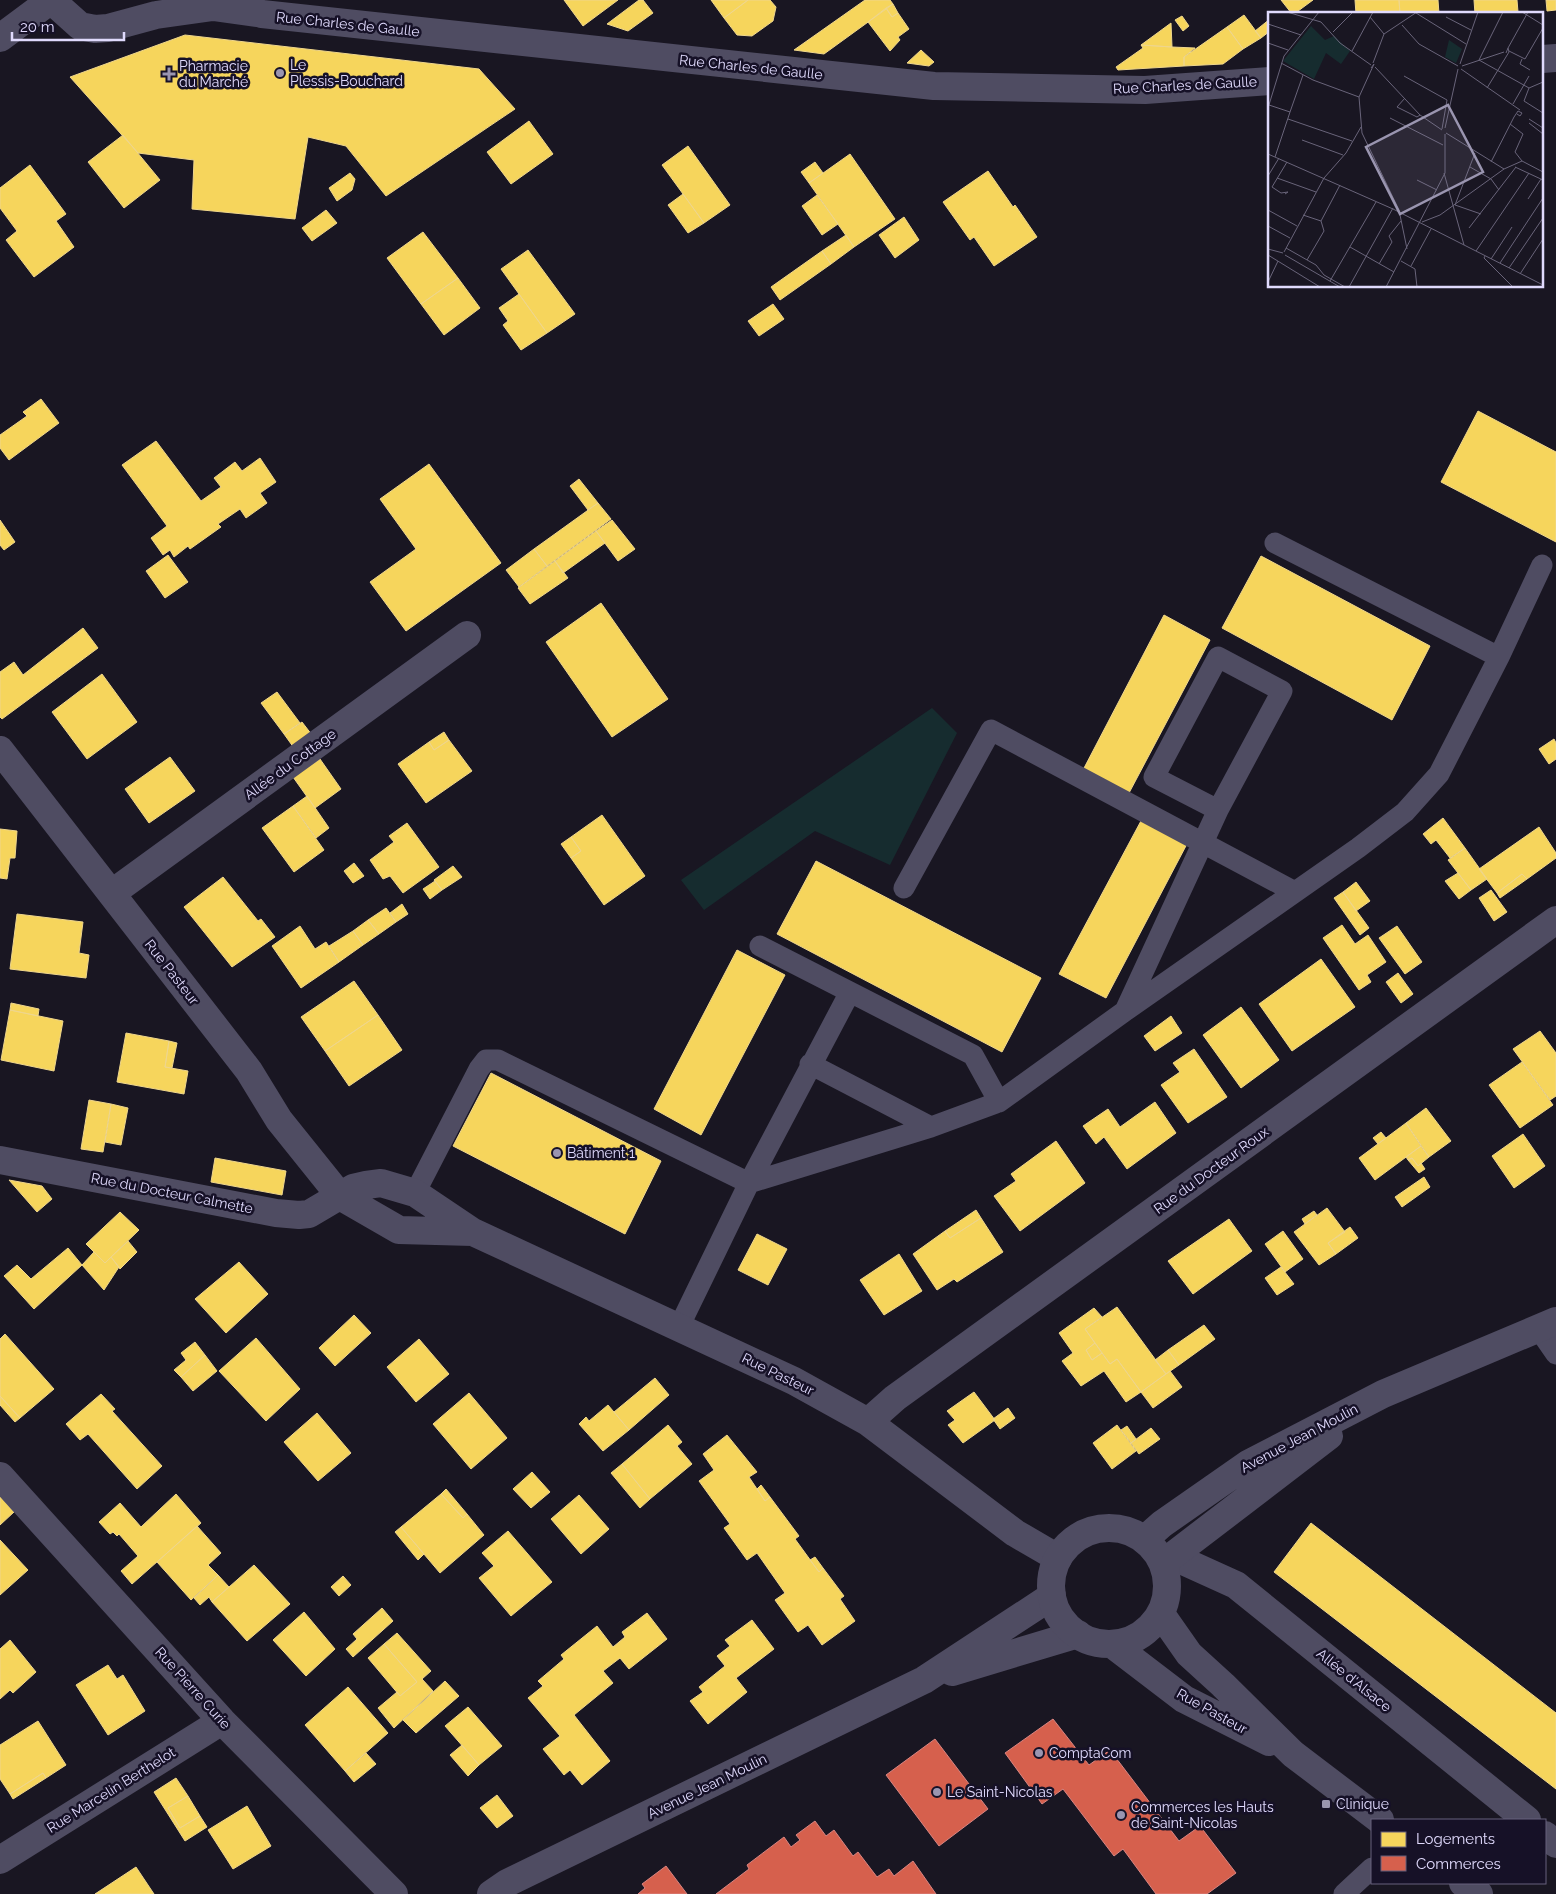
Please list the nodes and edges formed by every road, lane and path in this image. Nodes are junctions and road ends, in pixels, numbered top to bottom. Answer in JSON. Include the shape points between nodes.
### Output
{"nodes":[{"id":1,"x":51,"y":0,"type":"edge"},
{"id":2,"x":238,"y":0,"type":"edge"},
{"id":3,"x":262,"y":14,"type":"junction"},
{"id":4,"x":0,"y":38,"type":"edge"},
{"id":5,"x":1268,"y":80,"type":"edge"},
{"id":6,"x":1275,"y":543,"type":"dead end"},
{"id":7,"x":1542,"y":564,"type":"dead end"},
{"id":8,"x":467,"y":636,"type":"dead end"},
{"id":9,"x":1499,"y":657,"type":"junction"},
{"id":10,"x":0,"y":750,"type":"edge"},
{"id":11,"x":1218,"y":810,"type":"junction"},
{"id":12,"x":1202,"y":843,"type":"junction"},
{"id":13,"x":904,"y":888,"type":"dead end"},
{"id":14,"x":1295,"y":892,"type":"junction"},
{"id":15,"x":112,"y":893,"type":"junction"},
{"id":16,"x":1556,"y":920,"type":"edge"},
{"id":17,"x":760,"y":946,"type":"dead end"},
{"id":18,"x":850,"y":992,"type":"junction"},
{"id":19,"x":1124,"y":1011,"type":"junction"},
{"id":20,"x":810,"y":1064,"type":"junction"},
{"id":21,"x":999,"y":1102,"type":"junction"},
{"id":22,"x":931,"y":1127,"type":"junction"},
{"id":23,"x":0,"y":1160,"type":"edge"},
{"id":24,"x":749,"y":1183,"type":"junction"},
{"id":25,"x":415,"y":1193,"type":"junction"},
{"id":26,"x":340,"y":1196,"type":"junction"},
{"id":27,"x":399,"y":1230,"type":"junction"},
{"id":28,"x":473,"y":1232,"type":"junction"},
{"id":29,"x":1547,"y":1325,"type":"edge"},
{"id":30,"x":679,"y":1327,"type":"junction"},
{"id":31,"x":1556,"y":1354,"type":"edge"},
{"id":32,"x":1384,"y":1394,"type":"junction"},
{"id":33,"x":868,"y":1422,"type":"junction"},
{"id":34,"x":0,"y":1476,"type":"edge"},
{"id":35,"x":1145,"y":1539,"type":"junction"},
{"id":36,"x":1058,"y":1558,"type":"junction"},
{"id":37,"x":1167,"y":1559,"type":"junction"},
{"id":38,"x":1052,"y":1596,"type":"junction"},
{"id":39,"x":1161,"y":1614,"type":"junction"},
{"id":40,"x":1078,"y":1634,"type":"junction"},
{"id":41,"x":1112,"y":1644,"type":"junction"},
{"id":42,"x":924,"y":1680,"type":"junction"},
{"id":43,"x":222,"y":1721,"type":"junction"},
{"id":44,"x":1293,"y":1754,"type":"junction"},
{"id":45,"x":1379,"y":1819,"type":"edge"},
{"id":46,"x":1526,"y":1819,"type":"edge"},
{"id":47,"x":1546,"y":1836,"type":"edge"},
{"id":48,"x":1556,"y":1844,"type":"edge"},
{"id":49,"x":0,"y":1860,"type":"edge"},
{"id":50,"x":1371,"y":1869,"type":"edge"},
{"id":51,"x":1465,"y":1884,"type":"edge"},
{"id":52,"x":394,"y":1894,"type":"edge"},
{"id":53,"x":491,"y":1894,"type":"edge"},
{"id":54,"x":1344,"y":1894,"type":"edge"},
{"id":55,"x":1479,"y":1894,"type":"edge"}],
"edges":[{"from":1,"to":3,"type":"street","via":[[80,26],[95,30],[177,11],[213,7]]},
{"from":1,"to":4,"type":"street"},
{"from":2,"to":3,"type":"street","name":"Rue Charles de Gaulle"},
{"from":3,"to":5,"type":"street","name":"Rue Charles de Gaulle","via":[[934,86],[1145,90]]},
{"from":6,"to":9,"type":"lane"},
{"from":7,"to":9,"type":"lane"},
{"from":8,"to":15,"type":"street","name":"Allée du Cottage"},
{"from":9,"to":14,"type":"lane","via":[[1439,774],[1404,812]]},
{"from":10,"to":15,"type":"street","name":"Rue Pasteur"},
{"from":11,"to":11,"type":"lane","via":[[1282,691],[1218,657],[1154,777]]},
{"from":11,"to":12,"type":"lane"},
{"from":12,"to":13,"type":"lane","via":[[991,730]]},
{"from":12,"to":14,"type":"lane"},
{"from":12,"to":19,"type":"lane"},
{"from":14,"to":19,"type":"lane"},
{"from":15,"to":26,"type":"street","name":"Rue Pasteur","via":[[249,1071],[279,1120]]},
{"from":16,"to":33,"type":"street","name":"Rue du Docteur Roux","via":[[903,1392]]},
{"from":17,"to":18,"type":"lane"},
{"from":18,"to":20,"type":"lane"},
{"from":18,"to":21,"type":"lane","via":[[973,1055]]},
{"from":19,"to":21,"type":"lane"},
{"from":20,"to":22,"type":"lane"},
{"from":20,"to":24,"type":"lane"},
{"from":21,"to":22,"type":"lane"},
{"from":22,"to":24,"type":"lane"},
{"from":23,"to":26,"type":"street","name":"Rue du Docteur Calmette","via":[[276,1213],[299,1215],[314,1212]]},
{"from":24,"to":25,"type":"lane","via":[[498,1060],[486,1060]]},
{"from":24,"to":30,"type":"lane"},
{"from":25,"to":26,"type":"street","name":"Rue Pasteur","via":[[381,1183],[353,1188]]},
{"from":25,"to":27,"type":"street"},
{"from":25,"to":28,"type":"street","name":"Rue Pasteur"},
{"from":26,"to":27,"type":"street","name":"Rue Pasteur"},
{"from":27,"to":28,"type":"street","name":"Rue Pasteur"},
{"from":28,"to":30,"type":"street","name":"Rue Pasteur"},
{"from":29,"to":31,"type":"lane"},
{"from":29,"to":32,"type":"street","name":"Avenue Jean Moulin"},
{"from":30,"to":33,"type":"street","name":"Rue Pasteur","via":[[794,1381]]},
{"from":32,"to":35,"type":"street","name":"Avenue Jean Moulin","via":[[1248,1464]]},
{"from":32,"to":37,"type":"street","name":"Avenue Jean Moulin"},
{"from":33,"to":36,"type":"street","name":"Rue Pasteur","via":[[1015,1533]]},
{"from":34,"to":43,"type":"street","name":"Rue Pierre Curie"},
{"from":35,"to":36,"type":"street","via":[[1127,1530],[1107,1527],[1087,1532],[1070,1542]]},
{"from":35,"to":37,"type":"street"},
{"from":36,"to":38,"type":"street","via":[[1052,1577]]},
{"from":37,"to":39,"type":"street","via":[[1166,1597]]},
{"from":37,"to":46,"type":"street","name":"Allée d'Alsace","via":[[1236,1585]]},
{"from":38,"to":40,"type":"street","via":[[1065,1624]]},
{"from":38,"to":42,"type":"street","name":"Avenue Jean Moulin"},
{"from":39,"to":41,"type":"street","via":[[1132,1640]]},
{"from":39,"to":44,"type":"street","name":"Rue Pasteur","via":[[1189,1654]]},
{"from":40,"to":41,"type":"street","via":[[1094,1642]]},
{"from":40,"to":42,"type":"street","name":"Avenue Jean Moulin"},
{"from":41,"to":44,"type":"street","name":"Rue Pasteur","via":[[1184,1699]]},
{"from":42,"to":53,"type":"street","name":"Avenue Jean Moulin","via":[[507,1883]]},
{"from":43,"to":49,"type":"street","name":"Rue Marcelin Berthelot"},
{"from":43,"to":52,"type":"street","name":"Rue Pierre Curie"},
{"from":44,"to":45,"type":"street","name":"Rue Pasteur"},
{"from":47,"to":48,"type":"street"},
{"from":50,"to":54,"type":"lane"},
{"from":51,"to":55,"type":"street"}]}
